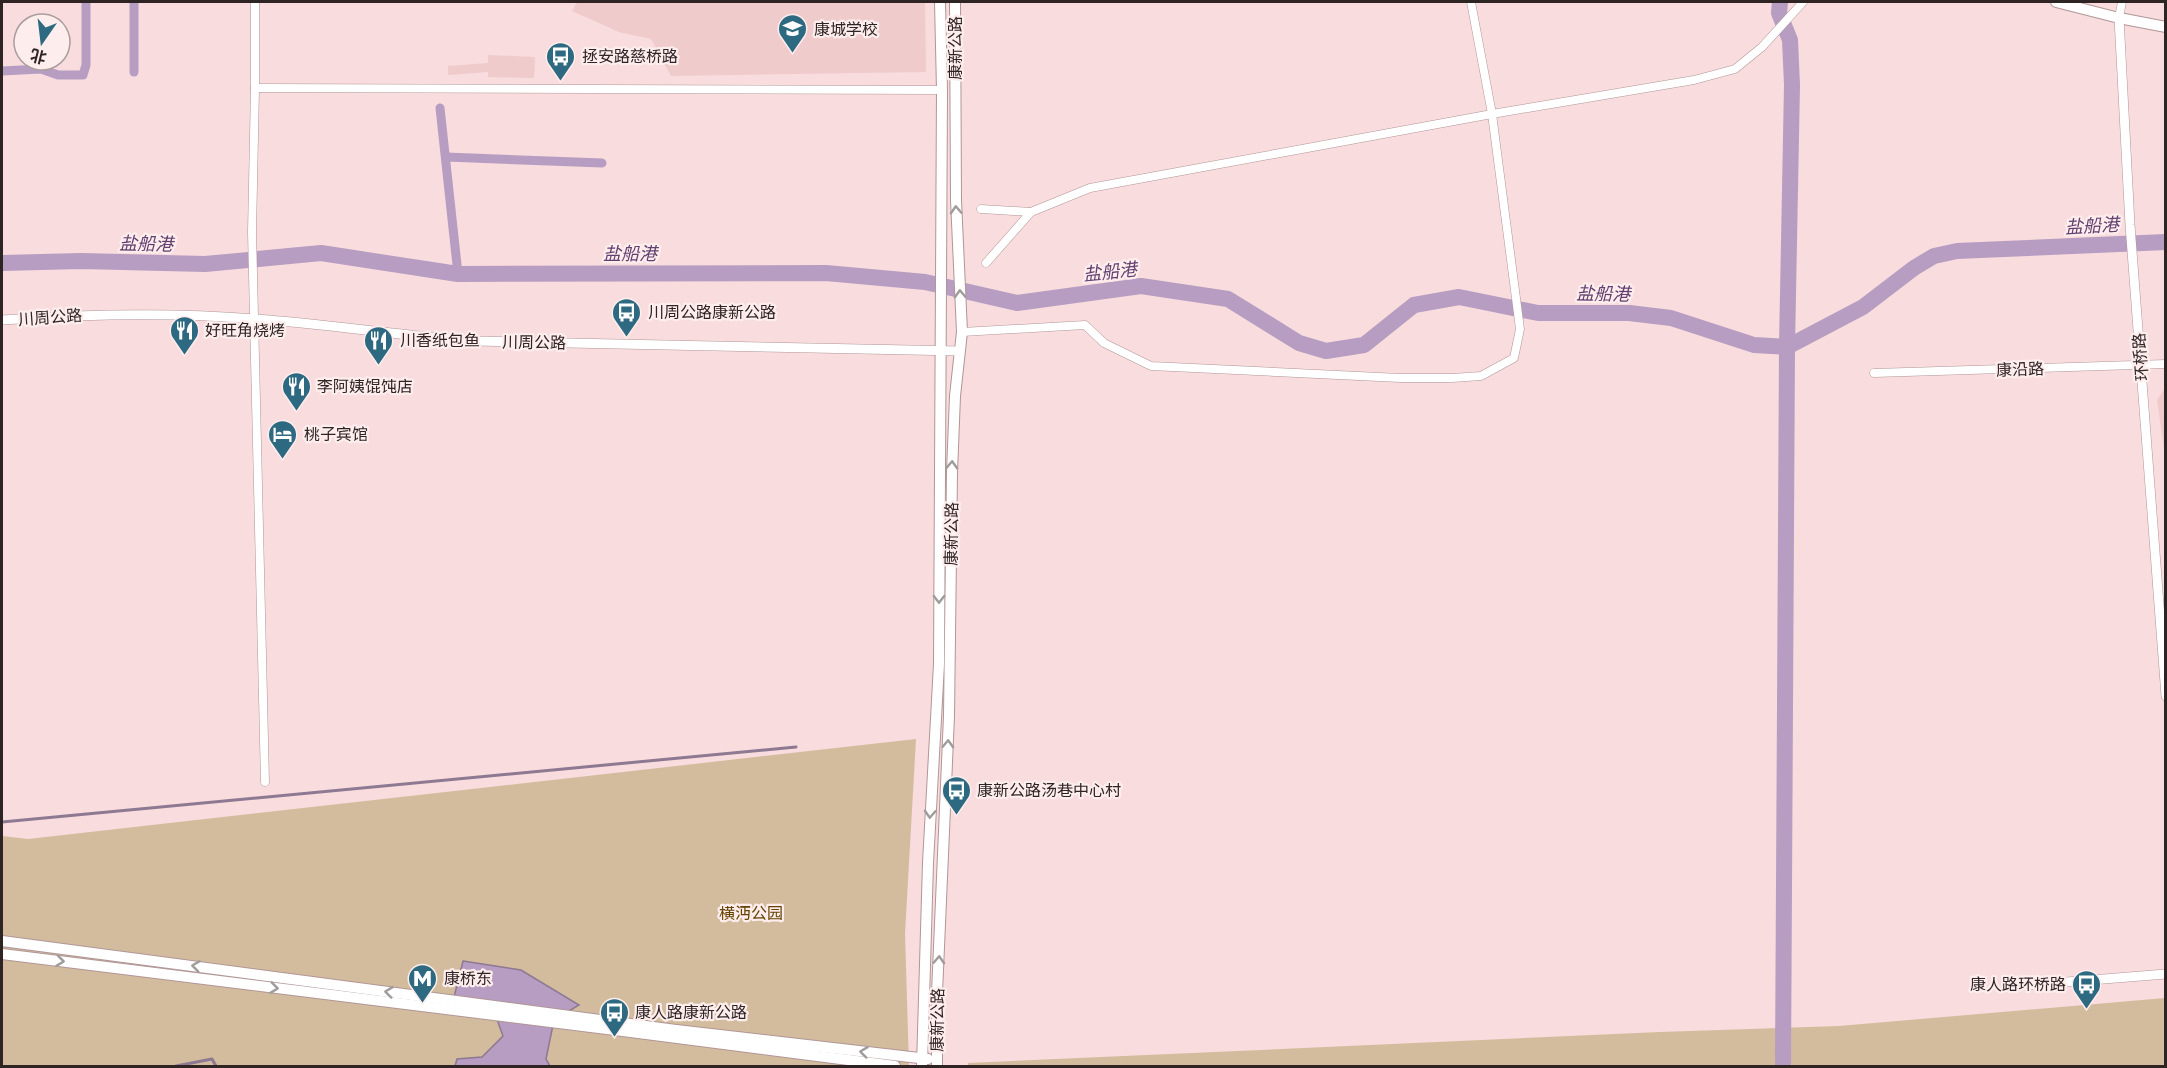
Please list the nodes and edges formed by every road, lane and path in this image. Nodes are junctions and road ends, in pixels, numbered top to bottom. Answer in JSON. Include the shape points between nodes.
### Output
{"nodes":[{"id":1,"x":255,"y":2,"type":"edge"},
{"id":2,"x":940,"y":2,"type":"edge"},
{"id":3,"x":955,"y":2,"type":"edge"},
{"id":4,"x":1471,"y":2,"type":"edge"},
{"id":5,"x":1803,"y":2,"type":"edge"},
{"id":6,"x":2056,"y":2,"type":"edge"},
{"id":7,"x":2122,"y":2,"type":"edge"},
{"id":8,"x":2119,"y":18,"type":"junction"},
{"id":9,"x":2166,"y":27,"type":"edge"},
{"id":10,"x":255,"y":88,"type":"junction"},
{"id":11,"x":942,"y":90,"type":"junction"},
{"id":12,"x":1492,"y":114,"type":"junction"},
{"id":13,"x":981,"y":209,"type":"dead end"},
{"id":14,"x":1031,"y":212,"type":"junction"},
{"id":15,"x":986,"y":263,"type":"dead end"},
{"id":16,"x":254,"y":318,"type":"junction"},
{"id":17,"x":2,"y":320,"type":"edge"},
{"id":18,"x":962,"y":326,"type":"junction"},
{"id":19,"x":940,"y":351,"type":"junction"},
{"id":20,"x":960,"y":351,"type":"junction"},
{"id":21,"x":2166,"y":364,"type":"edge"},
{"id":22,"x":2140,"y":365,"type":"junction"},
{"id":23,"x":1874,"y":373,"type":"dead end"},
{"id":24,"x":2166,"y":696,"type":"edge"},
{"id":25,"x":266,"y":782,"type":"dead end"},
{"id":26,"x":2,"y":941,"type":"edge"},
{"id":27,"x":2,"y":954,"type":"edge"},
{"id":28,"x":2166,"y":974,"type":"edge"},
{"id":29,"x":2029,"y":985,"type":"dead end"},
{"id":30,"x":922,"y":1062,"type":"edge"},
{"id":31,"x":937,"y":1063,"type":"edge"},
{"id":32,"x":895,"y":1066,"type":"edge"}],
"edges":[{"from":1,"to":10,"type":"street"},
{"from":2,"to":11,"type":"main road","name":"康新公路"},
{"from":18,"to":3,"type":"main road","name":"康新公路","one_way":true,"via":[[956,200]]},
{"from":4,"to":12,"type":"street"},
{"from":5,"to":12,"type":"street","via":[[1762,47],[1735,69],[1694,80]]},
{"from":6,"to":8,"type":"main road"},
{"from":7,"to":8,"type":"street"},
{"from":8,"to":9,"type":"main road"},
{"from":8,"to":22,"type":"street","name":"环桥路"},
{"from":10,"to":11,"type":"street"},
{"from":10,"to":16,"type":"street"},
{"from":11,"to":19,"type":"main road","name":"康新公路"},
{"from":12,"to":14,"type":"street","via":[[1090,188]]},
{"from":12,"to":18,"type":"street","via":[[1520,328],[1514,358],[1481,376],[1400,378],[1151,366],[1104,343],[1085,325]]},
{"from":13,"to":14,"type":"street"},
{"from":14,"to":15,"type":"street"},
{"from":16,"to":17,"type":"street","name":"川周公路","via":[[124,313]]},
{"from":16,"to":19,"type":"street","name":"川周公路","via":[[474,341]]},
{"from":16,"to":25,"type":"street"},
{"from":18,"to":20,"type":"main road","name":"康新公路"},
{"from":19,"to":20,"type":"street","name":"川周公路"},
{"from":19,"to":30,"type":"main road","name":"康新公路","one_way":true,"via":[[939,664]]},
{"from":31,"to":20,"type":"main road","name":"康新公路","one_way":true,"via":[[936,1005],[949,716],[952,472]]},
{"from":21,"to":22,"type":"street","name":"康沿路"},
{"from":22,"to":23,"type":"street","name":"康沿路"},
{"from":22,"to":24,"type":"street","name":"环桥路"},
{"from":30,"to":26,"type":"main road","one_way":true},
{"from":27,"to":32,"type":"main road","one_way":true},
{"from":28,"to":29,"type":"street"},
{"from":30,"to":31,"type":"main road"}]}
